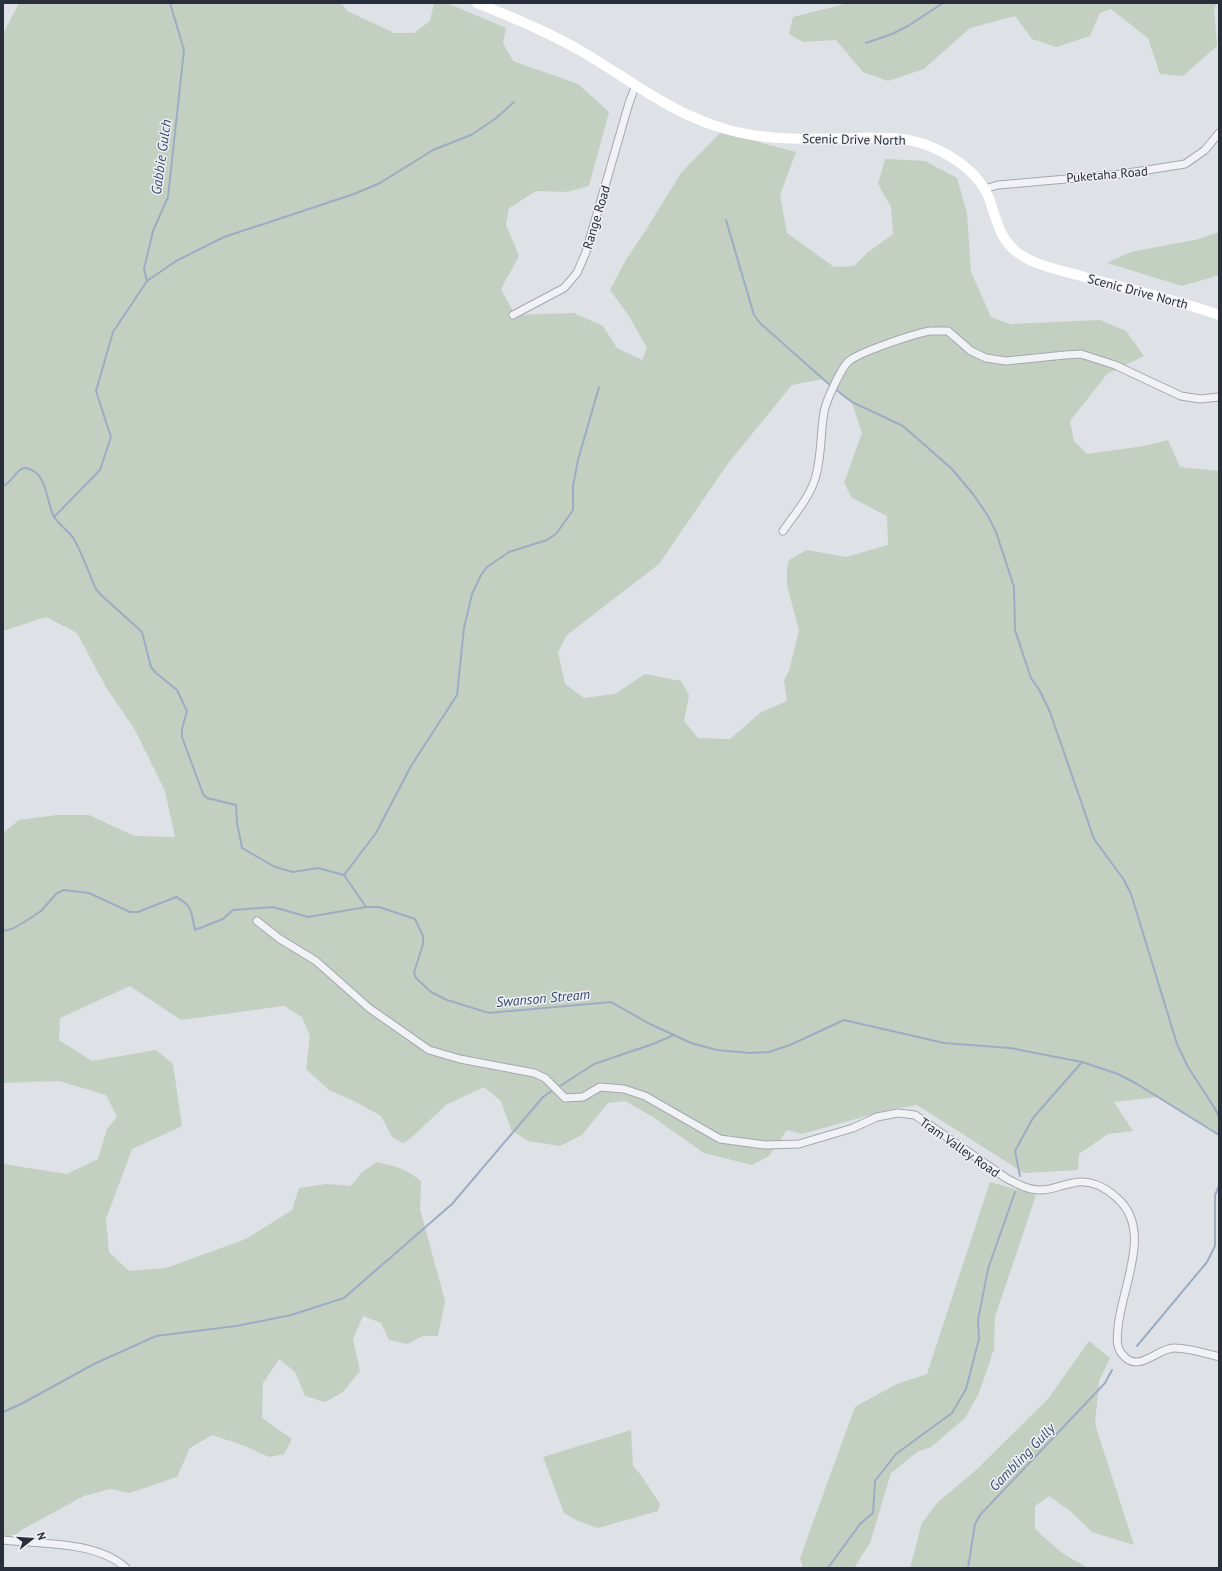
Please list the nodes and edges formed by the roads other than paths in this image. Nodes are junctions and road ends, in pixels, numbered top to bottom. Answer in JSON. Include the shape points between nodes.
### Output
{"nodes":[{"id":1,"x":477,"y":3,"type":"edge"},
{"id":2,"x":635,"y":86,"type":"junction"},
{"id":3,"x":1219,"y":133,"type":"edge"},
{"id":4,"x":984,"y":189,"type":"junction"},
{"id":5,"x":512,"y":315,"type":"dead end"},
{"id":6,"x":1219,"y":315,"type":"edge"},
{"id":7,"x":1219,"y":397,"type":"edge"},
{"id":8,"x":783,"y":531,"type":"dead end"},
{"id":9,"x":257,"y":921,"type":"dead end"},
{"id":10,"x":1219,"y":1357,"type":"edge"},
{"id":11,"x":3,"y":1540,"type":"edge"},
{"id":12,"x":126,"y":1568,"type":"edge"}],
"edges":[{"from":1,"to":2,"type":"main road","name":"Scenic Drive North","via":[[569,45]]},
{"from":2,"to":4,"type":"main road","name":"Scenic Drive North","via":[[684,114],[733,131],[789,138],[887,137],[918,142],[943,152],[958,162],[974,175]]},
{"from":2,"to":5,"type":"street","name":"Range Road","via":[[588,245],[577,273],[564,288]]},
{"from":3,"to":4,"type":"street","name":"Puketaha Road","via":[[1205,150],[1185,164],[1122,174],[998,184]]},
{"from":4,"to":6,"type":"main road","name":"Scenic Drive North","via":[[1002,234],[1014,249],[1027,259]]},
{"from":7,"to":8,"type":"street","via":[[1200,399],[1181,396],[1115,365],[1081,354],[1006,361],[986,358],[971,351],[948,331],[931,331],[899,340],[849,361],[837,379],[824,411],[820,460],[814,480],[803,503]]},
{"from":9,"to":10,"type":"street","name":"Tram Valley Road","via":[[316,961],[369,1008],[429,1050],[460,1059],[534,1073],[545,1078],[565,1098],[583,1097],[600,1087],[624,1089],[652,1100],[720,1139],[765,1145],[799,1144],[853,1128],[877,1117],[898,1114],[915,1116],[1020,1186],[1040,1190],[1080,1182],[1101,1187],[1118,1199],[1130,1214],[1133,1223],[1134,1254],[1117,1333],[1123,1356],[1128,1360],[1145,1361],[1169,1348],[1175,1348]]},
{"from":11,"to":12,"type":"street","via":[[83,1548],[103,1554]]}]}
